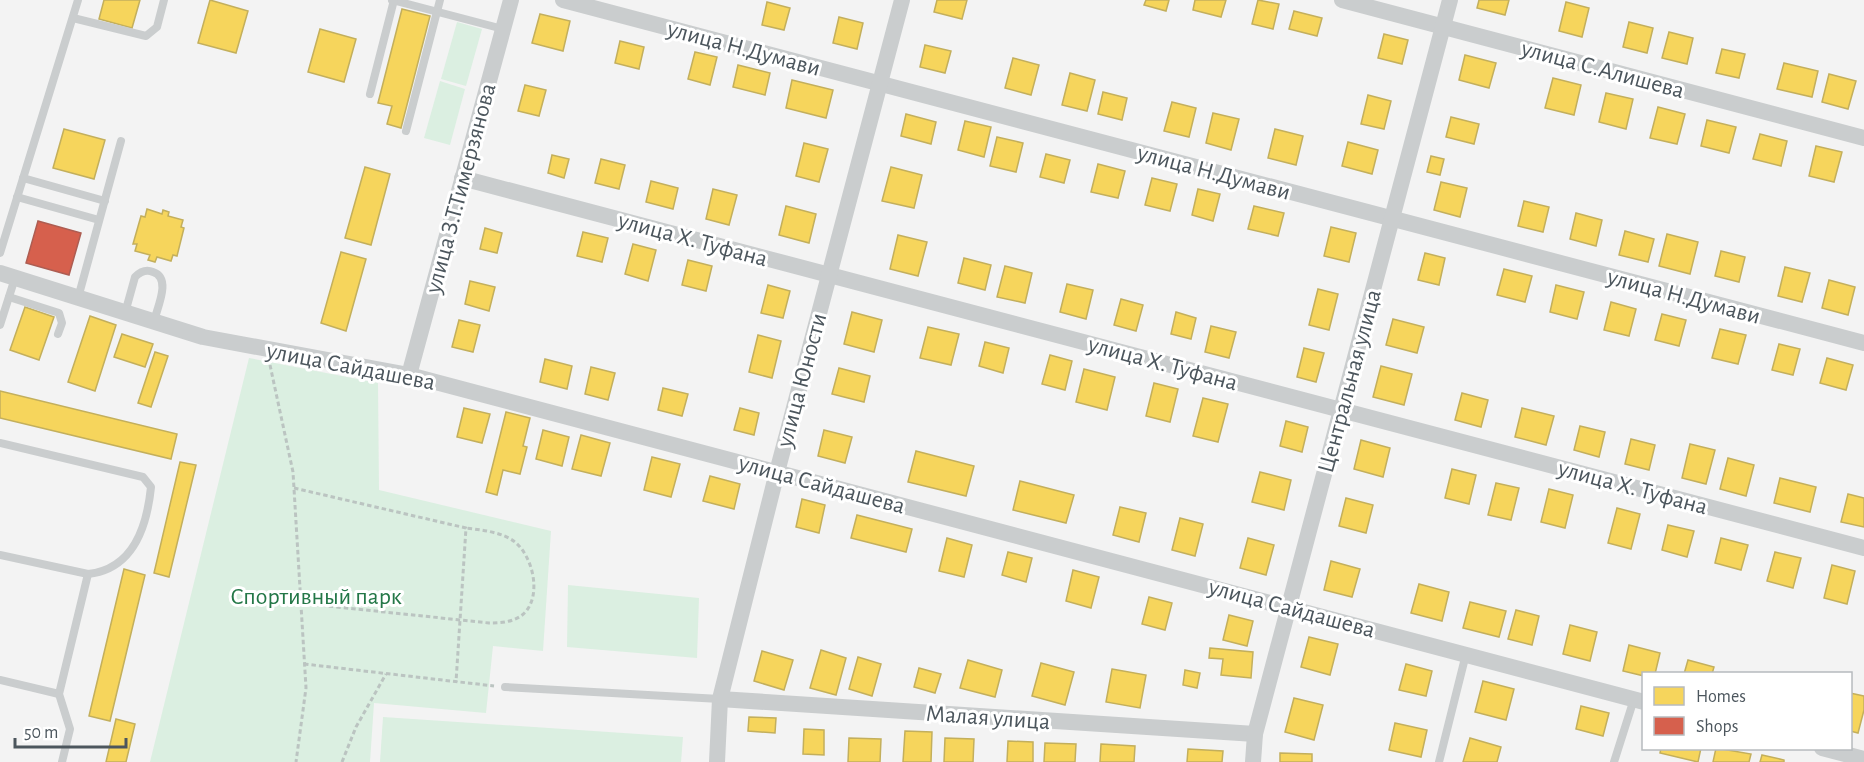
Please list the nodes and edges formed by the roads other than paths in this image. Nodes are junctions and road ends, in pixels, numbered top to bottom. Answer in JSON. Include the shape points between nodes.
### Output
{"nodes":[{"id":1,"x":78,"y":0,"type":"edge"},
{"id":2,"x":164,"y":0,"type":"edge"},
{"id":3,"x":394,"y":0,"type":"edge"},
{"id":4,"x":440,"y":0,"type":"edge"},
{"id":5,"x":511,"y":0,"type":"edge"},
{"id":6,"x":563,"y":0,"type":"edge"},
{"id":7,"x":902,"y":0,"type":"edge"},
{"id":8,"x":1342,"y":0,"type":"edge"},
{"id":9,"x":1450,"y":0,"type":"edge"},
{"id":10,"x":437,"y":12,"type":"junction"},
{"id":11,"x":73,"y":18,"type":"junction"},
{"id":12,"x":1443,"y":26,"type":"junction"},
{"id":13,"x":503,"y":29,"type":"junction"},
{"id":14,"x":880,"y":84,"type":"junction"},
{"id":15,"x":370,"y":94,"type":"dead end"},
{"id":16,"x":406,"y":131,"type":"dead end"},
{"id":17,"x":1864,"y":138,"type":"edge"},
{"id":18,"x":121,"y":141,"type":"dead end"},
{"id":19,"x":23,"y":178,"type":"junction"},
{"id":20,"x":462,"y":178,"type":"junction"},
{"id":21,"x":17,"y":197,"type":"junction"},
{"id":22,"x":105,"y":201,"type":"junction"},
{"id":23,"x":1392,"y":219,"type":"junction"},
{"id":24,"x":99,"y":220,"type":"junction"},
{"id":25,"x":0,"y":253,"type":"edge"},
{"id":26,"x":829,"y":275,"type":"junction"},
{"id":27,"x":8,"y":276,"type":"edge"},
{"id":28,"x":9,"y":297,"type":"junction"},
{"id":29,"x":78,"y":298,"type":"junction"},
{"id":30,"x":125,"y":312,"type":"junction"},
{"id":31,"x":153,"y":321,"type":"junction"},
{"id":32,"x":0,"y":325,"type":"edge"},
{"id":33,"x":58,"y":334,"type":"dead end"},
{"id":34,"x":1864,"y":343,"type":"edge"},
{"id":35,"x":409,"y":375,"type":"junction"},
{"id":36,"x":1341,"y":410,"type":"junction"},
{"id":37,"x":0,"y":443,"type":"edge"},
{"id":38,"x":777,"y":472,"type":"junction"},
{"id":39,"x":1864,"y":548,"type":"edge"},
{"id":40,"x":0,"y":555,"type":"edge"},
{"id":41,"x":88,"y":574,"type":"junction"},
{"id":42,"x":1289,"y":607,"type":"junction"},
{"id":43,"x":1466,"y":654,"type":"junction"},
{"id":44,"x":0,"y":680,"type":"edge"},
{"id":45,"x":505,"y":687,"type":"road end"},
{"id":46,"x":59,"y":694,"type":"junction"},
{"id":47,"x":720,"y":699,"type":"junction"},
{"id":48,"x":1639,"y":700,"type":"edge"},
{"id":49,"x":1255,"y":734,"type":"junction"},
{"id":50,"x":1830,"y":750,"type":"edge"},
{"id":51,"x":1864,"y":759,"type":"edge"},
{"id":52,"x":63,"y":762,"type":"edge"},
{"id":53,"x":717,"y":762,"type":"edge"},
{"id":54,"x":1253,"y":762,"type":"edge"},
{"id":55,"x":1439,"y":762,"type":"edge"},
{"id":56,"x":1614,"y":762,"type":"edge"}],
"edges":[{"from":1,"to":11,"type":"lane"},
{"from":2,"to":11,"type":"lane","via":[[157,27],[146,36]]},
{"from":3,"to":10,"type":"lane"},
{"from":3,"to":15,"type":"lane"},
{"from":4,"to":10,"type":"lane"},
{"from":5,"to":13,"type":"street","name":"улица З.Т.Тимерзянова"},
{"from":6,"to":14,"type":"street","name":"улица Н.Думави"},
{"from":7,"to":14,"type":"street","name":"улица Юности"},
{"from":8,"to":12,"type":"street","name":"улица С.Алишева"},
{"from":9,"to":12,"type":"street","name":"Центральная улица"},
{"from":10,"to":13,"type":"lane"},
{"from":10,"to":16,"type":"lane"},
{"from":11,"to":19,"type":"lane"},
{"from":12,"to":17,"type":"street","name":"улица С.Алишева"},
{"from":12,"to":23,"type":"street","name":"Центральная улица"},
{"from":13,"to":20,"type":"street","name":"улица З.Т.Тимерзянова"},
{"from":14,"to":23,"type":"street","name":"улица Н.Думави"},
{"from":14,"to":26,"type":"street","name":"улица Юности"},
{"from":18,"to":22,"type":"lane"},
{"from":19,"to":21,"type":"lane"},
{"from":19,"to":22,"type":"lane"},
{"from":20,"to":26,"type":"street","name":"улица Х. Туфана"},
{"from":20,"to":35,"type":"street","name":"улица З.Т.Тимерзянова"},
{"from":21,"to":24,"type":"lane"},
{"from":21,"to":25,"type":"lane"},
{"from":22,"to":24,"type":"lane"},
{"from":23,"to":34,"type":"street","name":"улица Н.Думави"},
{"from":23,"to":36,"type":"street","name":"Центральная улица"},
{"from":24,"to":29,"type":"lane"},
{"from":26,"to":36,"type":"street","name":"улица Х. Туфана"},
{"from":26,"to":38,"type":"street","name":"улица Юности"},
{"from":27,"to":28,"type":"lane"},
{"from":27,"to":29,"type":"street","name":"улица Сайдашева"},
{"from":28,"to":32,"type":"lane"},
{"from":28,"to":33,"type":"lane","via":[[59,313],[62,323]]},
{"from":29,"to":30,"type":"street","name":"улица Сайдашева"},
{"from":30,"to":31,"type":"street","name":"улица Сайдашева"},
{"from":30,"to":31,"type":"lane","via":[[135,277],[152,271],[164,285]]},
{"from":31,"to":35,"type":"street","name":"улица Сайдашева","via":[[203,337]]},
{"from":35,"to":38,"type":"street","name":"улица Сайдашева"},
{"from":36,"to":39,"type":"street","name":"улица Х. Туфана"},
{"from":36,"to":42,"type":"street","name":"Центральная улица"},
{"from":37,"to":41,"type":"lane","via":[[148,481],[150,496],[140,540],[115,564]]},
{"from":38,"to":42,"type":"street","name":"улица Сайдашева"},
{"from":38,"to":47,"type":"street","name":"улица Юности"},
{"from":40,"to":41,"type":"lane"},
{"from":41,"to":46,"type":"lane"},
{"from":42,"to":43,"type":"street","name":"улица Сайдашева"},
{"from":42,"to":49,"type":"street","name":"Центральная улица"},
{"from":43,"to":48,"type":"street","name":"улица Сайдашева"},
{"from":43,"to":55,"type":"lane"},
{"from":44,"to":46,"type":"lane"},
{"from":45,"to":47,"type":"lane"},
{"from":46,"to":52,"type":"lane","via":[[70,729]]},
{"from":47,"to":49,"type":"street","name":"Малая улица"},
{"from":47,"to":53,"type":"street","name":"улица Юности"},
{"from":48,"to":56,"type":"lane"},
{"from":49,"to":54,"type":"street","name":"Центральная улица"},
{"from":50,"to":51,"type":"street"}]}
